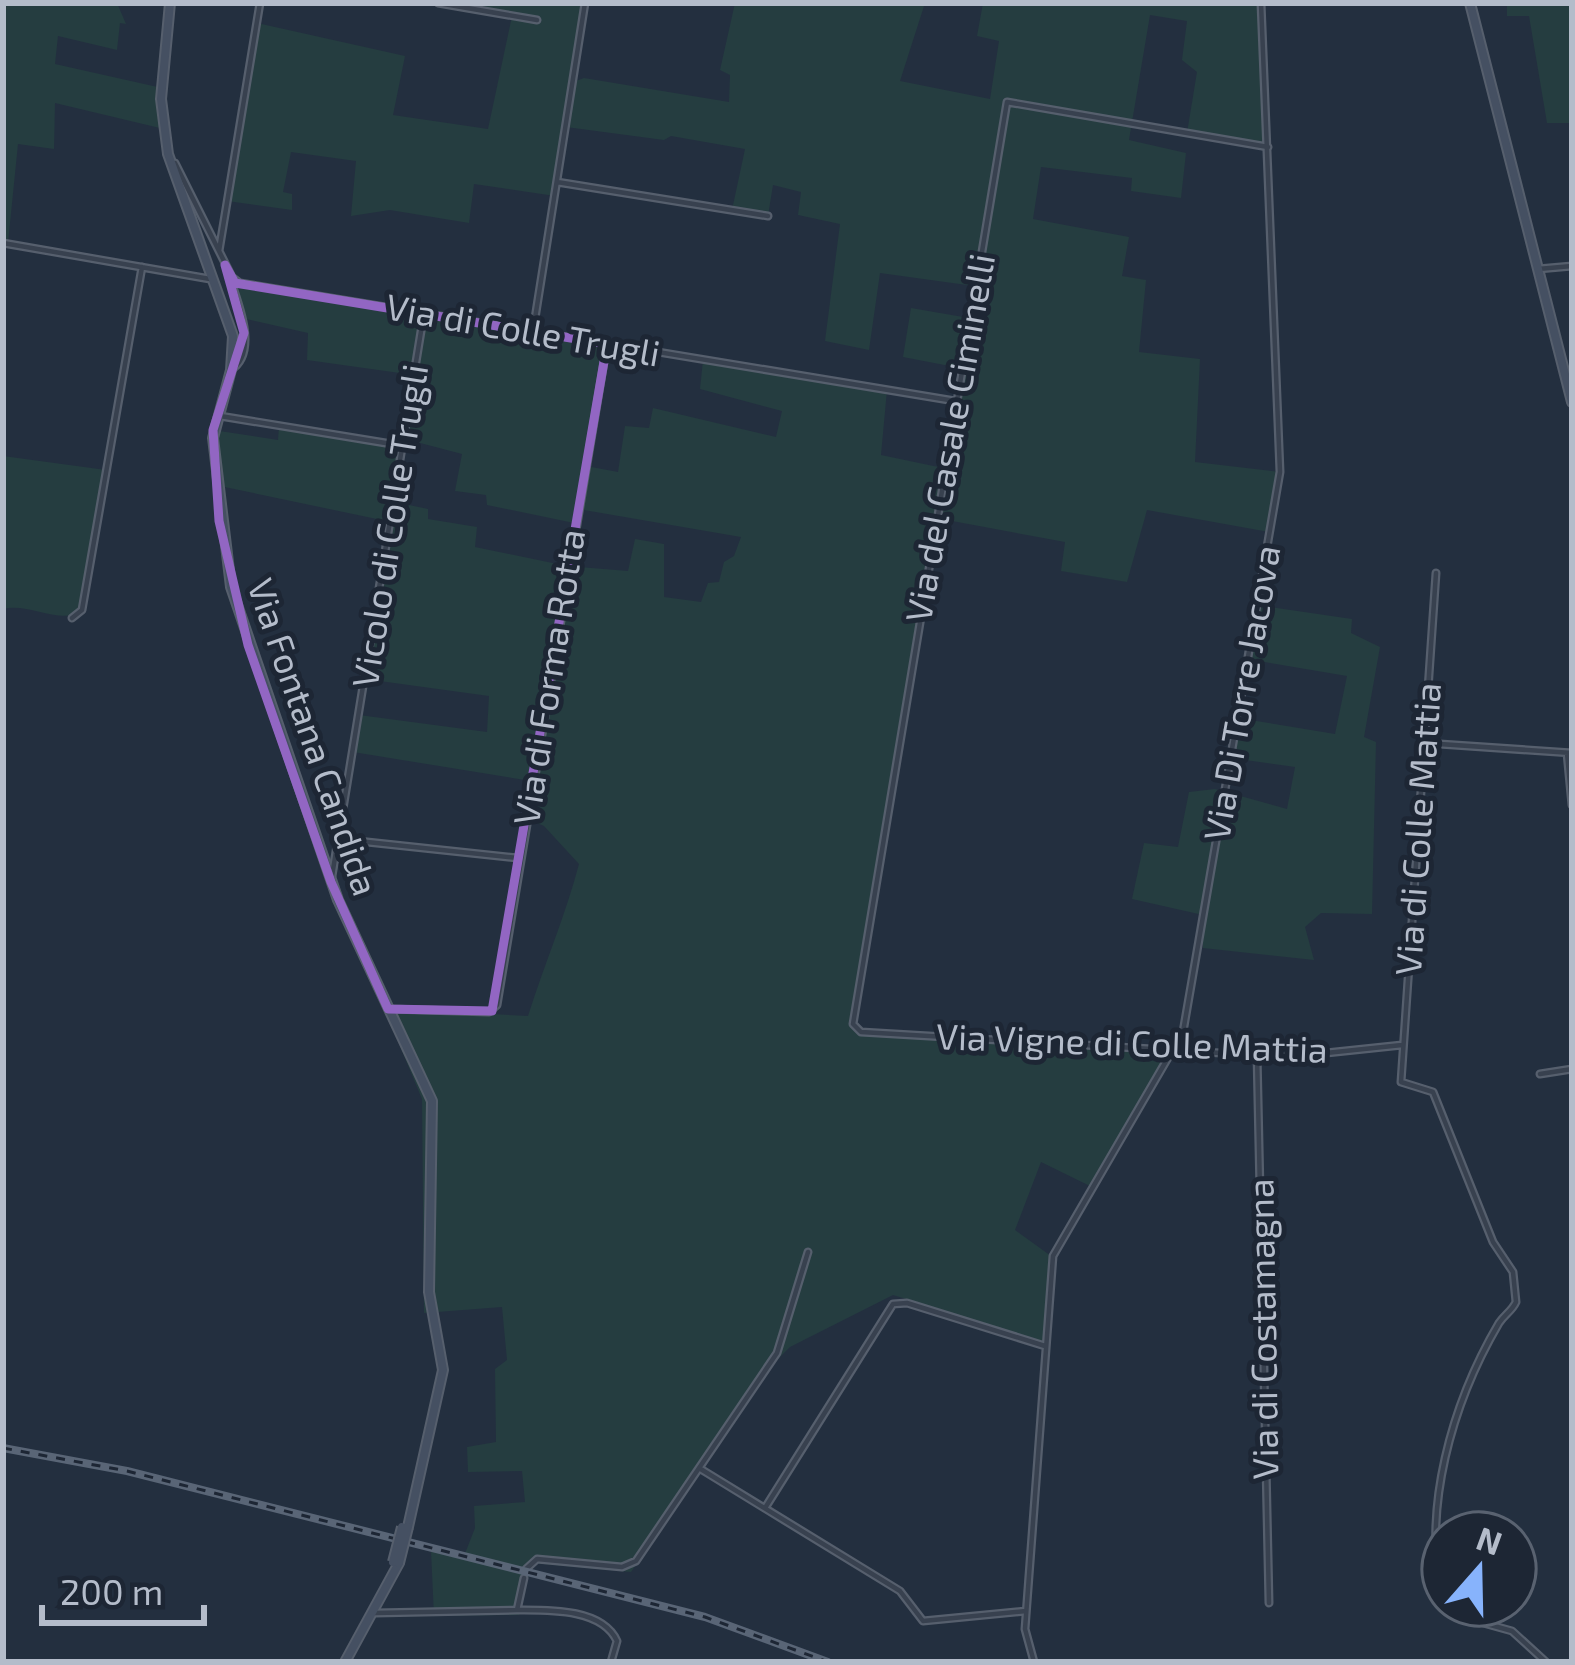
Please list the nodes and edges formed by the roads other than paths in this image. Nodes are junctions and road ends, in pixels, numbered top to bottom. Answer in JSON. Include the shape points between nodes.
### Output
{"nodes":[{"id":1,"x":170,"y":3,"type":"edge"},
{"id":2,"x":260,"y":3,"type":"edge"},
{"id":3,"x":438,"y":3,"type":"edge"},
{"id":4,"x":584,"y":3,"type":"edge"},
{"id":5,"x":1261,"y":3,"type":"edge"},
{"id":6,"x":1470,"y":3,"type":"edge"},
{"id":7,"x":538,"y":20,"type":"dead end"},
{"id":8,"x":1268,"y":147,"type":"junction"},
{"id":9,"x":168,"y":154,"type":"junction"},
{"id":10,"x":557,"y":182,"type":"junction"},
{"id":11,"x":768,"y":216,"type":"dead end"},
{"id":12,"x":3,"y":243,"type":"edge"},
{"id":13,"x":219,"y":251,"type":"junction"},
{"id":14,"x":225,"y":266,"type":"junction"},
{"id":15,"x":1572,"y":266,"type":"edge"},
{"id":16,"x":142,"y":267,"type":"junction"},
{"id":17,"x":1538,"y":268,"type":"junction"},
{"id":18,"x":424,"y":313,"type":"junction"},
{"id":19,"x":232,"y":324,"type":"junction"},
{"id":20,"x":532,"y":332,"type":"junction"},
{"id":21,"x":607,"y":344,"type":"junction"},
{"id":22,"x":231,"y":370,"type":"junction"},
{"id":23,"x":955,"y":401,"type":"junction"},
{"id":24,"x":1572,"y":402,"type":"edge"},
{"id":25,"x":217,"y":416,"type":"junction"},
{"id":26,"x":404,"y":446,"type":"junction"},
{"id":27,"x":1436,"y":573,"type":"dead end"},
{"id":28,"x":72,"y":618,"type":"dead end"},
{"id":29,"x":1425,"y":743,"type":"junction"},
{"id":30,"x":1569,"y":753,"type":"edge"},
{"id":31,"x":1572,"y":806,"type":"edge"},
{"id":32,"x":339,"y":839,"type":"junction"},
{"id":33,"x":519,"y":859,"type":"junction"},
{"id":34,"x":331,"y":882,"type":"junction"},
{"id":35,"x":388,"y":1009,"type":"junction"},
{"id":36,"x":861,"y":1032,"type":"joint"},
{"id":37,"x":1402,"y":1045,"type":"junction"},
{"id":38,"x":1175,"y":1049,"type":"junction"},
{"id":39,"x":1257,"y":1054,"type":"junction"},
{"id":40,"x":1572,"y":1069,"type":"edge"},
{"id":41,"x":1540,"y":1074,"type":"dead end"},
{"id":42,"x":808,"y":1252,"type":"dead end"},
{"id":43,"x":1045,"y":1346,"type":"junction"},
{"id":44,"x":699,"y":1468,"type":"junction"},
{"id":45,"x":765,"y":1508,"type":"junction"},
{"id":46,"x":1438,"y":1509,"type":"edge"},
{"id":47,"x":526,"y":1569,"type":"dead end"},
{"id":48,"x":524,"y":1578,"type":"dead end"},
{"id":49,"x":1269,"y":1603,"type":"dead end"},
{"id":50,"x":517,"y":1610,"type":"junction"},
{"id":51,"x":1026,"y":1611,"type":"junction"},
{"id":52,"x":375,"y":1613,"type":"junction"},
{"id":53,"x":1505,"y":1629,"type":"edge"},
{"id":54,"x":345,"y":1662,"type":"edge"},
{"id":55,"x":610,"y":1662,"type":"edge"},
{"id":56,"x":1034,"y":1662,"type":"edge"},
{"id":57,"x":1546,"y":1662,"type":"edge"}],
"edges":[{"from":1,"to":9,"type":"main road","name":"Via Fontana Candida","via":[[161,99]]},
{"from":2,"to":13,"type":"street"},
{"from":3,"to":7,"type":"street"},
{"from":4,"to":10,"type":"street"},
{"from":5,"to":8,"type":"street","name":"Via Di Torre Jacova"},
{"from":6,"to":17,"type":"main road"},
{"from":8,"to":23,"type":"street","name":"Via del Casale Ciminelli","via":[[1007,102]]},
{"from":8,"to":38,"type":"street","name":"Via Di Torre Jacova","via":[[1280,472]]},
{"from":9,"to":13,"type":"street"},
{"from":9,"to":19,"type":"main road","name":"Via Fontana Candida"},
{"from":10,"to":11,"type":"street"},
{"from":10,"to":20,"type":"street"},
{"from":12,"to":16,"type":"street"},
{"from":13,"to":14,"type":"street"},
{"from":14,"to":18,"type":"street","name":"Via di Colle Trugli","via":[[242,284]]},
{"from":14,"to":22,"type":"street","via":[[244,333]]},
{"from":15,"to":17,"type":"street"},
{"from":16,"to":19,"type":"street","via":[[209,278]]},
{"from":16,"to":28,"type":"street","via":[[82,610]]},
{"from":17,"to":24,"type":"main road"},
{"from":18,"to":20,"type":"street","name":"Via di Colle Trugli"},
{"from":18,"to":26,"type":"street","name":"Vicolo di Colle Trugli"},
{"from":19,"to":22,"type":"main road","name":"Via Fontana Candida"},
{"from":20,"to":21,"type":"street","name":"Via di Colle Trugli"},
{"from":21,"to":23,"type":"street","name":"Via di Colle Trugli"},
{"from":21,"to":33,"type":"street","name":"Via di Forma Rotta"},
{"from":22,"to":25,"type":"main road","name":"Via Fontana Candida"},
{"from":23,"to":36,"type":"street","name":"Via del Casale Ciminelli","via":[[853,1020]]},
{"from":25,"to":26,"type":"street"},
{"from":25,"to":34,"type":"main road","name":"Via Fontana Candida","via":[[213,466],[233,594]]},
{"from":26,"to":32,"type":"street","name":"Vicolo di Colle Trugli"},
{"from":27,"to":29,"type":"street","name":"Via di Colle Mattia"},
{"from":29,"to":30,"type":"street"},
{"from":29,"to":37,"type":"street","name":"Via di Colle Mattia"},
{"from":30,"to":31,"type":"street"},
{"from":32,"to":33,"type":"street"},
{"from":32,"to":34,"type":"street","name":"Vicolo di Colle Trugli"},
{"from":33,"to":35,"type":"street","name":"Via di Forma Rotta","via":[[494,1010]]},
{"from":34,"to":35,"type":"main road","name":"Via Fontana Candida"},
{"from":35,"to":52,"type":"main road","name":"Via Fontana Candida","bridge":true,"via":[[433,1107],[429,1292],[443,1370],[396,1562]]},
{"from":36,"to":38,"type":"street","name":"Via Vigne di Colle Mattia"},
{"from":37,"to":39,"type":"street","name":"Via Vigne di Colle Mattia"},
{"from":37,"to":46,"type":"street","name":"Via di Colle Mattia","via":[[1403,1085],[1435,1094],[1492,1242],[1513,1272],[1516,1300],[1498,1325],[1444,1462]]},
{"from":38,"to":39,"type":"street","name":"Via Vigne di Colle Mattia"},
{"from":38,"to":43,"type":"street","name":"Via Di Torre Jacova","via":[[1056,1248]]},
{"from":39,"to":49,"type":"street","name":"Via di Costamagna"},
{"from":40,"to":41,"type":"street"},
{"from":42,"to":44,"type":"street","via":[[778,1350]]},
{"from":43,"to":45,"type":"street","via":[[893,1304]]},
{"from":43,"to":51,"type":"street","name":"Via Di Torre Jacova"},
{"from":44,"to":45,"type":"street"},
{"from":44,"to":47,"type":"street","via":[[630,1566],[537,1559]]},
{"from":45,"to":51,"type":"street","via":[[900,1591],[928,1622]]},
{"from":48,"to":50,"type":"street"},
{"from":50,"to":52,"type":"street"},
{"from":50,"to":55,"type":"street","via":[[566,1611],[609,1630],[617,1641]]},
{"from":51,"to":56,"type":"street","name":"Via Di Torre Jacova"},
{"from":52,"to":54,"type":"main road","name":"Via Fontana Candida"},
{"from":53,"to":57,"type":"street"}]}
